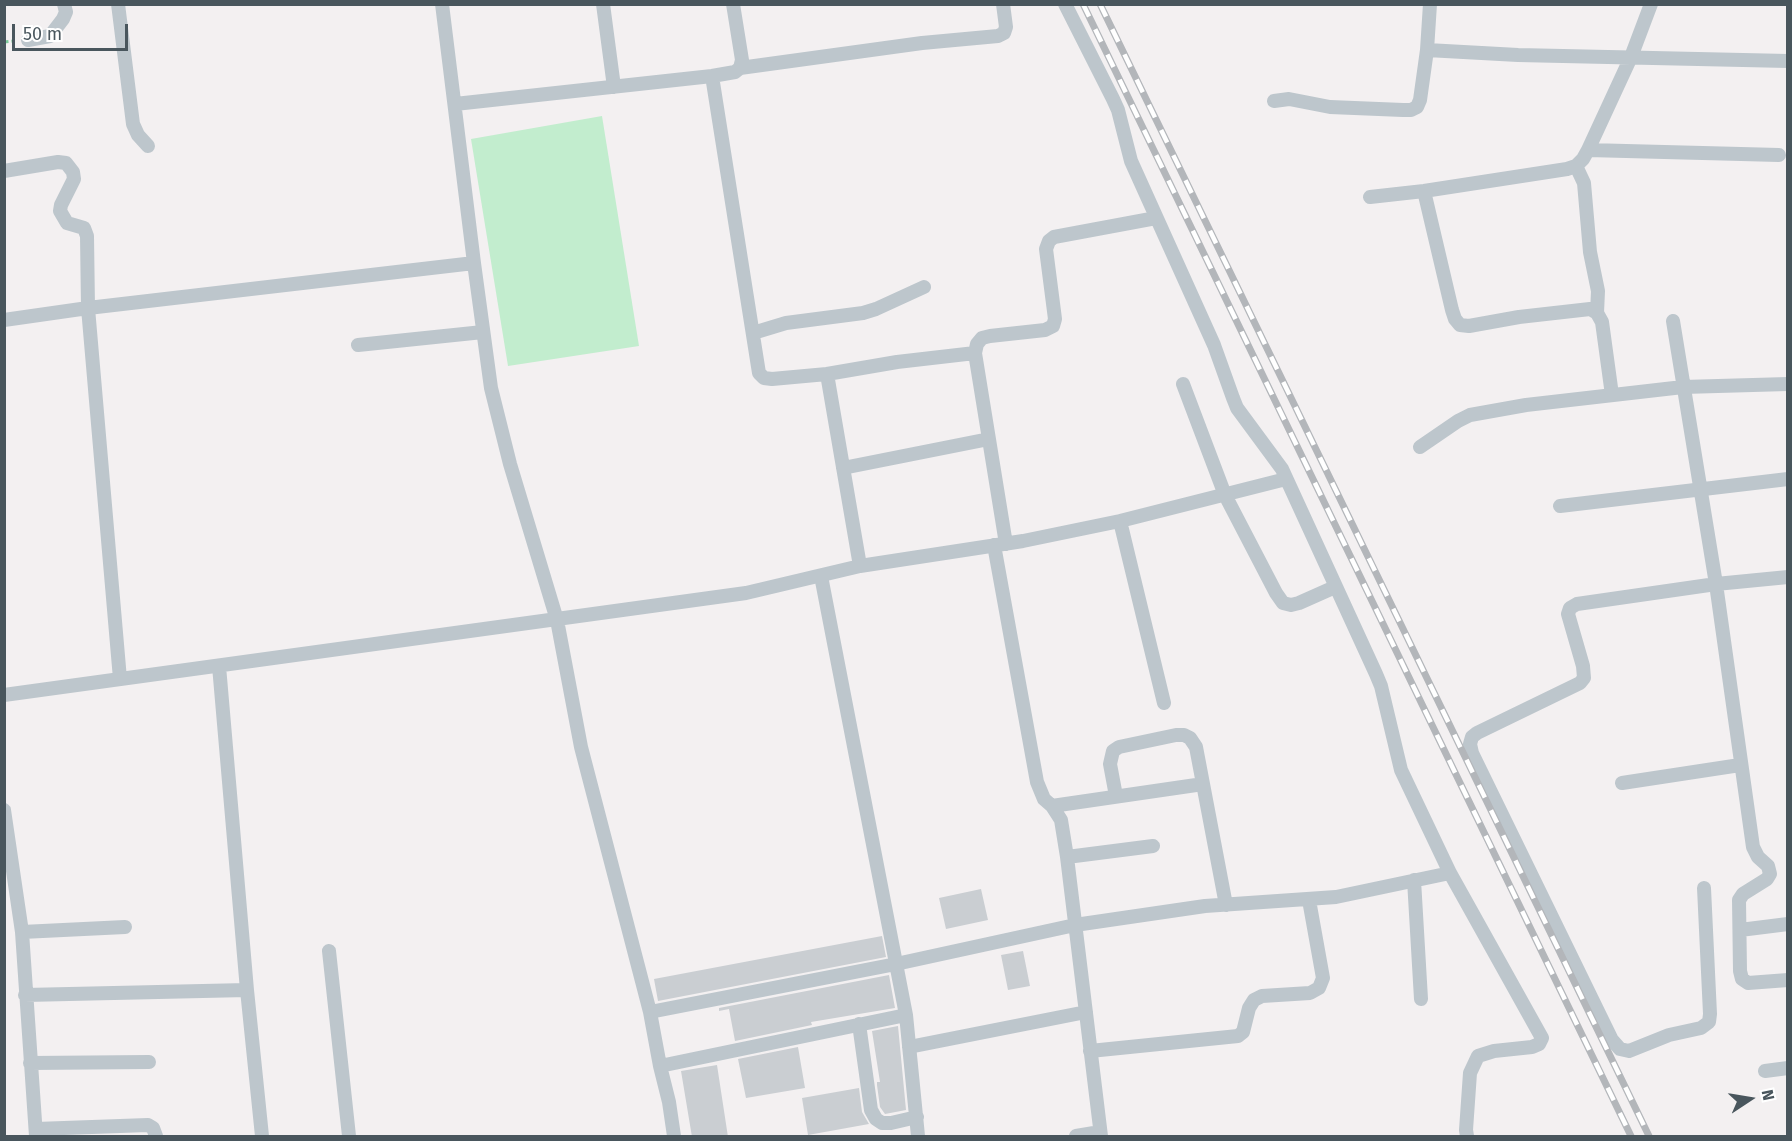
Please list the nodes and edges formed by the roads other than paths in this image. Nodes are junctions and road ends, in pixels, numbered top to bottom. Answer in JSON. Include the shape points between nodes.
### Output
{"nodes":[{"id":1,"x":64,"y":4,"type":"edge"},
{"id":2,"x":118,"y":4,"type":"edge"},
{"id":3,"x":442,"y":4,"type":"edge"},
{"id":4,"x":603,"y":4,"type":"edge"},
{"id":5,"x":733,"y":4,"type":"edge"},
{"id":6,"x":1003,"y":4,"type":"edge"},
{"id":7,"x":1065,"y":4,"type":"edge"},
{"id":8,"x":1430,"y":4,"type":"edge"},
{"id":9,"x":1651,"y":4,"type":"edge"},
{"id":10,"x":28,"y":40,"type":"dead end"},
{"id":11,"x":1427,"y":50,"type":"junction"},
{"id":12,"x":1631,"y":57,"type":"junction"},
{"id":13,"x":1788,"y":61,"type":"edge"},
{"id":14,"x":740,"y":68,"type":"junction"},
{"id":15,"x":711,"y":76,"type":"junction"},
{"id":16,"x":614,"y":87,"type":"junction"},
{"id":17,"x":1274,"y":101,"type":"dead end"},
{"id":18,"x":455,"y":104,"type":"junction"},
{"id":19,"x":148,"y":146,"type":"dead end"},
{"id":20,"x":1588,"y":150,"type":"junction"},
{"id":21,"x":1779,"y":155,"type":"dead end"},
{"id":22,"x":1576,"y":166,"type":"junction"},
{"id":23,"x":4,"y":171,"type":"edge"},
{"id":24,"x":1424,"y":191,"type":"junction"},
{"id":25,"x":1370,"y":197,"type":"dead end"},
{"id":26,"x":1156,"y":218,"type":"junction"},
{"id":27,"x":474,"y":263,"type":"junction"},
{"id":28,"x":924,"y":287,"type":"dead end"},
{"id":29,"x":88,"y":308,"type":"junction"},
{"id":30,"x":1597,"y":313,"type":"junction"},
{"id":31,"x":4,"y":320,"type":"edge"},
{"id":32,"x":1673,"y":321,"type":"dead end"},
{"id":33,"x":483,"y":332,"type":"junction"},
{"id":34,"x":753,"y":333,"type":"junction"},
{"id":35,"x":357,"y":345,"type":"dead end"},
{"id":36,"x":975,"y":353,"type":"junction"},
{"id":37,"x":827,"y":374,"type":"junction"},
{"id":38,"x":1183,"y":384,"type":"dead end"},
{"id":39,"x":1788,"y":384,"type":"edge"},
{"id":40,"x":1683,"y":387,"type":"junction"},
{"id":41,"x":1612,"y":395,"type":"junction"},
{"id":42,"x":989,"y":439,"type":"junction"},
{"id":43,"x":1420,"y":447,"type":"dead end"},
{"id":44,"x":843,"y":468,"type":"junction"},
{"id":45,"x":1286,"y":479,"type":"junction"},
{"id":46,"x":1788,"y":479,"type":"edge"},
{"id":47,"x":1700,"y":489,"type":"junction"},
{"id":48,"x":1225,"y":495,"type":"junction"},
{"id":49,"x":1560,"y":506,"type":"dead end"},
{"id":50,"x":1120,"y":521,"type":"junction"},
{"id":51,"x":1000,"y":544,"type":"junction"},
{"id":52,"x":860,"y":566,"type":"junction"},
{"id":53,"x":821,"y":576,"type":"junction"},
{"id":54,"x":1788,"y":577,"type":"edge"},
{"id":55,"x":1716,"y":584,"type":"junction"},
{"id":56,"x":1335,"y":587,"type":"junction"},
{"id":57,"x":557,"y":620,"type":"junction"},
{"id":58,"x":219,"y":666,"type":"junction"},
{"id":59,"x":120,"y":679,"type":"junction"},
{"id":60,"x":4,"y":695,"type":"edge"},
{"id":61,"x":1164,"y":704,"type":"dead end"},
{"id":62,"x":1740,"y":765,"type":"junction"},
{"id":63,"x":1622,"y":783,"type":"dead end"},
{"id":64,"x":1203,"y":784,"type":"junction"},
{"id":65,"x":1116,"y":796,"type":"junction"},
{"id":66,"x":1052,"y":806,"type":"junction"},
{"id":67,"x":4,"y":810,"type":"edge"},
{"id":68,"x":1153,"y":846,"type":"dead end"},
{"id":69,"x":1067,"y":857,"type":"junction"},
{"id":70,"x":1450,"y":873,"type":"junction"},
{"id":71,"x":1414,"y":880,"type":"junction"},
{"id":72,"x":1704,"y":888,"type":"dead end"},
{"id":73,"x":1309,"y":900,"type":"junction"},
{"id":74,"x":1226,"y":905,"type":"junction"},
{"id":75,"x":1788,"y":924,"type":"edge"},
{"id":76,"x":1075,"y":925,"type":"junction"},
{"id":77,"x":125,"y":927,"type":"dead end"},
{"id":78,"x":1740,"y":930,"type":"junction"},
{"id":79,"x":22,"y":932,"type":"junction"},
{"id":80,"x":329,"y":951,"type":"dead end"},
{"id":81,"x":896,"y":964,"type":"junction"},
{"id":82,"x":1788,"y":980,"type":"edge"},
{"id":83,"x":247,"y":990,"type":"junction"},
{"id":84,"x":25,"y":995,"type":"junction"},
{"id":85,"x":1421,"y":999,"type":"dead end"},
{"id":86,"x":650,"y":1012,"type":"junction"},
{"id":87,"x":1086,"y":1012,"type":"junction"},
{"id":88,"x":906,"y":1015,"type":"junction"},
{"id":89,"x":860,"y":1024,"type":"junction"},
{"id":90,"x":909,"y":1047,"type":"junction"},
{"id":91,"x":1090,"y":1051,"type":"junction"},
{"id":92,"x":149,"y":1062,"type":"dead end"},
{"id":93,"x":30,"y":1063,"type":"junction"},
{"id":94,"x":660,"y":1066,"type":"junction"},
{"id":95,"x":1788,"y":1068,"type":"edge"},
{"id":96,"x":1765,"y":1071,"type":"dead end"},
{"id":97,"x":917,"y":1117,"type":"junction"},
{"id":98,"x":118,"y":1131,"type":"edge"},
{"id":99,"x":36,"y":1133,"type":"edge"},
{"id":100,"x":1101,"y":1134,"type":"edge"},
{"id":101,"x":156,"y":1137,"type":"edge"},
{"id":102,"x":262,"y":1137,"type":"edge"},
{"id":103,"x":349,"y":1137,"type":"edge"},
{"id":104,"x":674,"y":1137,"type":"edge"},
{"id":105,"x":918,"y":1137,"type":"edge"},
{"id":106,"x":1076,"y":1137,"type":"edge"},
{"id":107,"x":1467,"y":1137,"type":"edge"}],
"edges":[{"from":1,"to":10,"type":"street","via":[[63,19],[50,36]]},
{"from":2,"to":19,"type":"street","via":[[133,124]]},
{"from":3,"to":18,"type":"street"},
{"from":4,"to":16,"type":"street"},
{"from":5,"to":14,"type":"street"},
{"from":6,"to":14,"type":"street","via":[[1006,27],[998,36]]},
{"from":7,"to":26,"type":"street","via":[[1118,110],[1131,161]]},
{"from":8,"to":11,"type":"street"},
{"from":9,"to":12,"type":"street"},
{"from":11,"to":12,"type":"street"},
{"from":11,"to":17,"type":"street","via":[[1420,100],[1411,110]]},
{"from":12,"to":13,"type":"street"},
{"from":12,"to":20,"type":"street"},
{"from":14,"to":15,"type":"street"},
{"from":15,"to":16,"type":"street"},
{"from":15,"to":34,"type":"street"},
{"from":16,"to":18,"type":"street"},
{"from":18,"to":27,"type":"street"},
{"from":20,"to":21,"type":"street"},
{"from":20,"to":22,"type":"street"},
{"from":22,"to":24,"type":"street"},
{"from":22,"to":30,"type":"street","via":[[1584,183],[1598,291]]},
{"from":23,"to":29,"type":"street","via":[[58,162],[66,163],[73,172],[74,179],[60,211],[67,223],[84,228],[87,236]]},
{"from":24,"to":25,"type":"street"},
{"from":24,"to":30,"type":"street","via":[[1452,310],[1460,325],[1581,308]]},
{"from":26,"to":36,"type":"street","via":[[1054,237],[1046,249],[1056,319],[1053,326],[982,338]]},
{"from":26,"to":45,"type":"street","via":[[1238,408]]},
{"from":27,"to":29,"type":"street"},
{"from":27,"to":33,"type":"street"},
{"from":28,"to":34,"type":"street","via":[[863,313],[786,323]]},
{"from":29,"to":31,"type":"street"},
{"from":29,"to":59,"type":"street"},
{"from":30,"to":41,"type":"street","via":[[1602,322]]},
{"from":32,"to":40,"type":"street"},
{"from":33,"to":35,"type":"street"},
{"from":33,"to":57,"type":"street","via":[[491,388],[510,464]]},
{"from":34,"to":37,"type":"street","via":[[759,373],[764,378]]},
{"from":36,"to":37,"type":"street"},
{"from":36,"to":42,"type":"street"},
{"from":37,"to":44,"type":"street"},
{"from":38,"to":48,"type":"street"},
{"from":39,"to":40,"type":"street"},
{"from":40,"to":41,"type":"street"},
{"from":40,"to":47,"type":"street"},
{"from":41,"to":43,"type":"street","via":[[1470,415]]},
{"from":42,"to":44,"type":"street"},
{"from":42,"to":51,"type":"street"},
{"from":44,"to":52,"type":"street"},
{"from":45,"to":48,"type":"street"},
{"from":45,"to":56,"type":"street"},
{"from":46,"to":47,"type":"street"},
{"from":47,"to":49,"type":"street"},
{"from":47,"to":55,"type":"street"},
{"from":48,"to":50,"type":"street"},
{"from":48,"to":56,"type":"street","via":[[1283,603],[1299,603]]},
{"from":50,"to":51,"type":"street"},
{"from":50,"to":61,"type":"street"},
{"from":51,"to":52,"type":"street"},
{"from":51,"to":66,"type":"street","via":[[1037,782],[1044,799]]},
{"from":52,"to":53,"type":"street"},
{"from":53,"to":57,"type":"street","via":[[747,593]]},
{"from":53,"to":81,"type":"street"},
{"from":54,"to":55,"type":"street"},
{"from":55,"to":62,"type":"street"},
{"from":55,"to":72,"type":"street","via":[[1576,604],[1568,614],[1584,678],[1477,733],[1470,744],[1611,1040],[1620,1049],[1629,1051],[1709,1022]]},
{"from":56,"to":70,"type":"street","via":[[1381,686],[1401,770]]},
{"from":57,"to":58,"type":"street"},
{"from":57,"to":86,"type":"street","via":[[581,747]]},
{"from":58,"to":59,"type":"street"},
{"from":58,"to":83,"type":"street"},
{"from":59,"to":60,"type":"street"},
{"from":62,"to":63,"type":"street"},
{"from":62,"to":78,"type":"street","via":[[1753,847],[1770,874],[1739,900]]},
{"from":64,"to":65,"type":"street"},
{"from":64,"to":65,"type":"street","via":[[1196,747],[1190,738],[1176,735],[1113,751],[1110,764]]},
{"from":64,"to":74,"type":"street"},
{"from":65,"to":66,"type":"street"},
{"from":66,"to":69,"type":"street","via":[[1061,820]]},
{"from":67,"to":79,"type":"street"},
{"from":68,"to":69,"type":"street"},
{"from":69,"to":76,"type":"street"},
{"from":70,"to":71,"type":"street"},
{"from":70,"to":107,"type":"street","via":[[1542,1038],[1532,1047],[1478,1056],[1470,1073]]},
{"from":71,"to":73,"type":"street"},
{"from":71,"to":85,"type":"street"},
{"from":73,"to":74,"type":"street"},
{"from":73,"to":91,"type":"street","via":[[1323,978],[1319,988],[1310,993],[1254,1000],[1238,1036]]},
{"from":74,"to":76,"type":"street"},
{"from":75,"to":78,"type":"street"},
{"from":76,"to":81,"type":"street"},
{"from":76,"to":87,"type":"street"},
{"from":77,"to":79,"type":"street"},
{"from":78,"to":82,"type":"street","via":[[1742,979],[1748,983]]},
{"from":79,"to":84,"type":"street"},
{"from":80,"to":103,"type":"street"},
{"from":81,"to":86,"type":"street"},
{"from":81,"to":88,"type":"street"},
{"from":83,"to":84,"type":"street"},
{"from":83,"to":102,"type":"street"},
{"from":84,"to":93,"type":"street"},
{"from":86,"to":94,"type":"street"},
{"from":87,"to":90,"type":"street"},
{"from":87,"to":91,"type":"street"},
{"from":88,"to":89,"type":"street"},
{"from":88,"to":90,"type":"street"},
{"from":89,"to":94,"type":"street"},
{"from":89,"to":97,"type":"street","via":[[871,1110],[876,1119],[891,1123]]},
{"from":90,"to":97,"type":"street"},
{"from":91,"to":100,"type":"street"},
{"from":92,"to":93,"type":"street"},
{"from":93,"to":99,"type":"street"},
{"from":94,"to":104,"type":"street"},
{"from":95,"to":96,"type":"street"},
{"from":97,"to":105,"type":"street"},
{"from":98,"to":99,"type":"street"},
{"from":98,"to":101,"type":"street","via":[[147,1125]]},
{"from":100,"to":106,"type":"street"}]}
